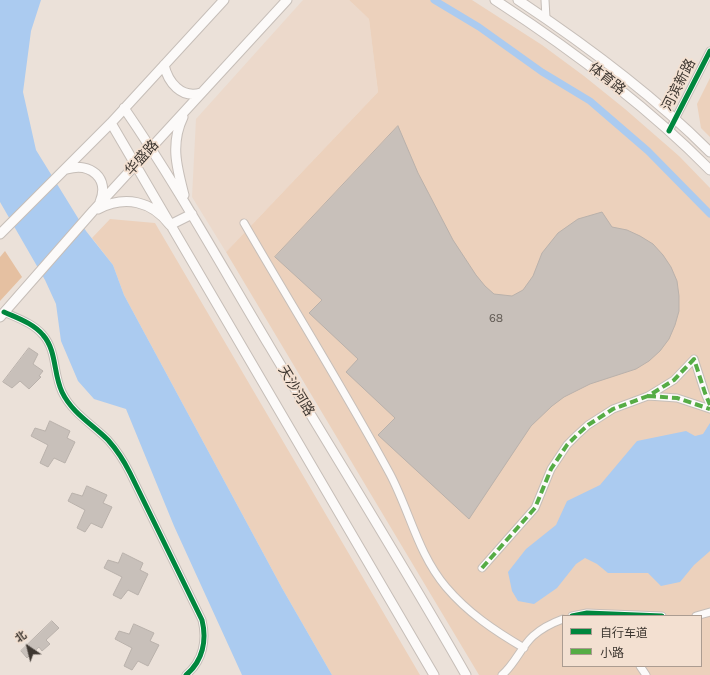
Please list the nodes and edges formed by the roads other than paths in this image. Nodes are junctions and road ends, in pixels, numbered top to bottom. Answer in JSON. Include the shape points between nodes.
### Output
{"nodes":[{"id":1,"x":224,"y":0,"type":"edge"},
{"id":2,"x":287,"y":0,"type":"edge"},
{"id":3,"x":495,"y":0,"type":"edge"},
{"id":4,"x":518,"y":0,"type":"edge"},
{"id":5,"x":545,"y":0,"type":"edge"},
{"id":6,"x":546,"y":18,"type":"junction"},
{"id":7,"x":710,"y":51,"type":"edge"},
{"id":8,"x":164,"y":65,"type":"junction"},
{"id":9,"x":201,"y":93,"type":"junction"},
{"id":10,"x":124,"y":108,"type":"junction"},
{"id":11,"x":187,"y":109,"type":"junction"},
{"id":12,"x":675,"y":119,"type":"junction"},
{"id":13,"x":111,"y":123,"type":"junction"},
{"id":14,"x":669,"y":131,"type":"junction"},
{"id":15,"x":151,"y":148,"type":"junction"},
{"id":16,"x":710,"y":152,"type":"edge"},
{"id":17,"x":136,"y":164,"type":"junction"},
{"id":18,"x":66,"y":169,"type":"junction"},
{"id":19,"x":710,"y":170,"type":"edge"},
{"id":20,"x":190,"y":210,"type":"junction"},
{"id":21,"x":93,"y":211,"type":"junction"},
{"id":22,"x":244,"y":223,"type":"dead end"},
{"id":23,"x":170,"y":224,"type":"junction"},
{"id":24,"x":0,"y":234,"type":"edge"},
{"id":25,"x":2,"y":314,"type":"edge"},
{"id":26,"x":648,"y":396,"type":"junction"},
{"id":27,"x":710,"y":405,"type":"edge"},
{"id":28,"x":710,"y":409,"type":"edge"},
{"id":29,"x":482,"y":568,"type":"dead end"},
{"id":30,"x":710,"y":612,"type":"edge"},
{"id":31,"x":577,"y":615,"type":"edge"},
{"id":32,"x":630,"y":615,"type":"edge"},
{"id":33,"x":700,"y":615,"type":"edge"},
{"id":34,"x":562,"y":619,"type":"edge"},
{"id":35,"x":524,"y":648,"type":"junction"},
{"id":36,"x":186,"y":675,"type":"edge"},
{"id":37,"x":434,"y":675,"type":"edge"},
{"id":38,"x":466,"y":675,"type":"edge"},
{"id":39,"x":502,"y":675,"type":"edge"}],
"edges":[{"from":1,"to":8,"type":"main road"},
{"from":2,"to":9,"type":"main road","name":"华盛路"},
{"from":3,"to":14,"type":"main road","name":"体育路","via":[[592,66]]},
{"from":4,"to":6,"type":"main road","name":"体育路"},
{"from":5,"to":6,"type":"street"},
{"from":6,"to":12,"type":"main road","name":"体育路","via":[[600,56]]},
{"from":7,"to":12,"type":"street","name":"河滨新路"},
{"from":8,"to":9,"type":"main road","via":[[171,82],[179,90],[190,94]]},
{"from":8,"to":10,"type":"main road"},
{"from":9,"to":11,"type":"main road","name":"华盛路"},
{"from":10,"to":13,"type":"main road"},
{"from":10,"to":15,"type":"main road","name":"天沙河路"},
{"from":11,"to":15,"type":"main road","name":"华盛路"},
{"from":11,"to":20,"type":"main road","via":[[178,128],[175,148],[177,169]]},
{"from":12,"to":14,"type":"street","name":"河滨新路"},
{"from":12,"to":16,"type":"main road","name":"体育路"},
{"from":13,"to":17,"type":"main road","name":"天沙河路"},
{"from":13,"to":18,"type":"main road"},
{"from":14,"to":19,"type":"main road","name":"体育路"},
{"from":15,"to":17,"type":"main road","name":"华盛路"},
{"from":15,"to":20,"type":"main road","name":"天沙河路"},
{"from":17,"to":21,"type":"main road","name":"华盛路"},
{"from":17,"to":23,"type":"main road","name":"天沙河路"},
{"from":18,"to":21,"type":"main road","via":[[75,166],[85,167],[99,178],[103,186],[103,196]]},
{"from":18,"to":24,"type":"main road"},
{"from":20,"to":23,"type":"main road"},
{"from":20,"to":38,"type":"main road","name":"天沙河路"},
{"from":21,"to":23,"type":"main road","via":[[120,201],[140,202],[157,211]]},
{"from":21,"to":25,"type":"main road","name":"华盛路"},
{"from":22,"to":35,"type":"street","via":[[390,475],[422,552],[435,572],[446,587],[480,620]]},
{"from":23,"to":37,"type":"main road","name":"天沙河路"},
{"from":25,"to":36,"type":"street","via":[[31,324],[44,336],[53,352],[58,383],[67,401],[109,441],[130,473],[202,620],[205,634],[203,649],[197,662]]},
{"from":26,"to":27,"type":"street","via":[[674,380],[694,359]]},
{"from":26,"to":28,"type":"street","via":[[677,398]]},
{"from":26,"to":29,"type":"street","via":[[613,409],[577,435],[551,470],[535,508]]},
{"from":30,"to":33,"type":"street"},
{"from":31,"to":32,"type":"street"},
{"from":34,"to":35,"type":"street","via":[[533,636]]},
{"from":35,"to":39,"type":"street"}]}
